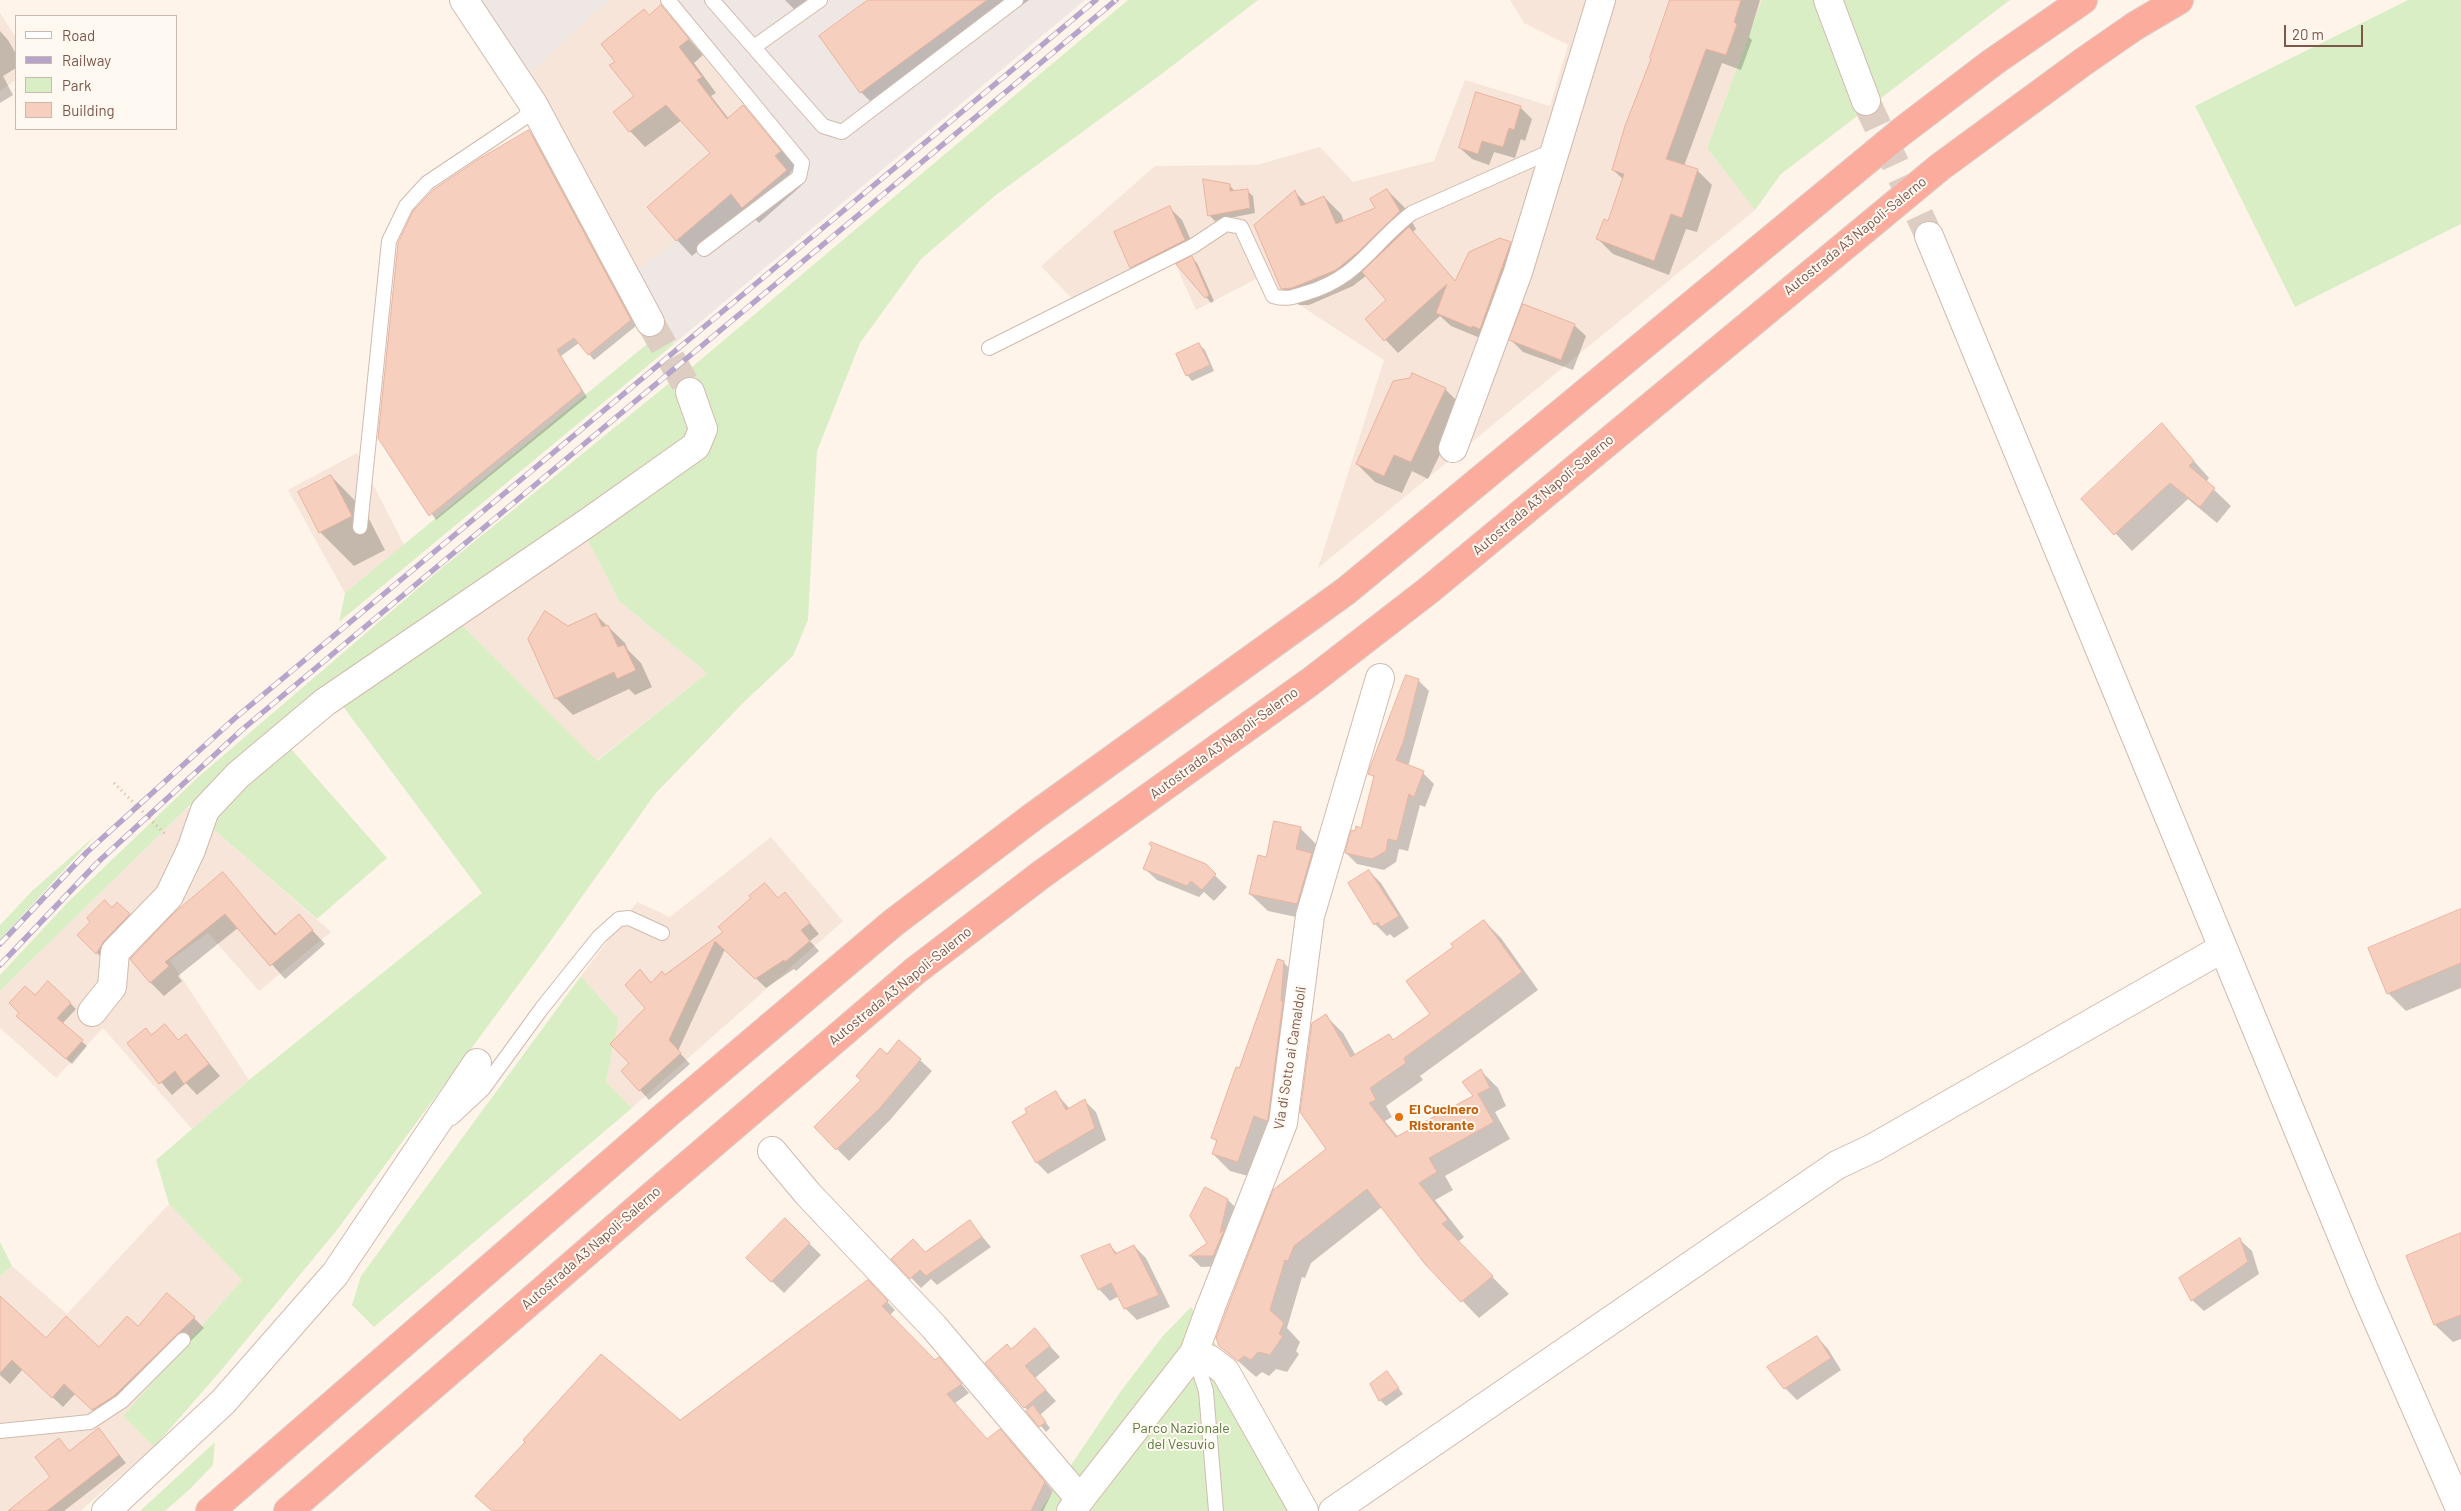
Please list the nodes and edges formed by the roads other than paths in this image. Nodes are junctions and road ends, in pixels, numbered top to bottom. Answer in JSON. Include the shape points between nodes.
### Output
{"nodes":[{"id":1,"x":464,"y":0,"type":"edge"},
{"id":2,"x":668,"y":0,"type":"edge"},
{"id":3,"x":712,"y":0,"type":"edge"},
{"id":4,"x":820,"y":0,"type":"edge"},
{"id":5,"x":1016,"y":0,"type":"edge"},
{"id":6,"x":1601,"y":0,"type":"edge"},
{"id":7,"x":1828,"y":0,"type":"edge"},
{"id":8,"x":2083,"y":0,"type":"edge"},
{"id":9,"x":2179,"y":0,"type":"edge"},
{"id":10,"x":754,"y":47,"type":"junction"},
{"id":11,"x":1866,"y":101,"type":"tunnel mouth"},
{"id":12,"x":533,"y":104,"type":"junction"},
{"id":13,"x":1555,"y":150,"type":"junction"},
{"id":14,"x":1929,"y":236,"type":"tunnel mouth"},
{"id":15,"x":704,"y":249,"type":"dead end"},
{"id":16,"x":650,"y":322,"type":"tunnel mouth"},
{"id":17,"x":988,"y":348,"type":"dead end"},
{"id":18,"x":690,"y":392,"type":"tunnel mouth"},
{"id":19,"x":1453,"y":448,"type":"dead end"},
{"id":20,"x":360,"y":527,"type":"dead end"},
{"id":21,"x":1380,"y":678,"type":"dead end"},
{"id":22,"x":662,"y":933,"type":"dead end"},
{"id":23,"x":2223,"y":948,"type":"junction"},
{"id":24,"x":92,"y":1012,"type":"dead end"},
{"id":25,"x":477,"y":1063,"type":"dead end"},
{"id":26,"x":420,"y":1147,"type":"junction"},
{"id":27,"x":772,"y":1151,"type":"dead end"},
{"id":28,"x":183,"y":1340,"type":"dead end"},
{"id":29,"x":1194,"y":1353,"type":"junction"},
{"id":30,"x":0,"y":1432,"type":"edge"},
{"id":31,"x":1076,"y":1505,"type":"edge"},
{"id":32,"x":106,"y":1511,"type":"edge"},
{"id":33,"x":210,"y":1511,"type":"edge"},
{"id":34,"x":288,"y":1511,"type":"edge"},
{"id":35,"x":1216,"y":1511,"type":"edge"},
{"id":36,"x":1304,"y":1511,"type":"edge"},
{"id":37,"x":1333,"y":1511,"type":"edge"},
{"id":38,"x":2461,"y":1511,"type":"edge"}],
"edges":[{"from":1,"to":12,"type":"street"},
{"from":2,"to":15,"type":"lane","via":[[802,163],[799,177]]},
{"from":3,"to":10,"type":"lane"},
{"from":4,"to":10,"type":"lane"},
{"from":5,"to":10,"type":"lane","via":[[842,132],[824,126]]},
{"from":6,"to":13,"type":"street"},
{"from":7,"to":11,"type":"street"},
{"from":8,"to":33,"type":"highway","via":[[1993,62],[1901,132],[1346,591],[1034,816],[893,923]]},
{"from":9,"to":34,"type":"highway","name":"Autostrada A3 Napoli-Salerno","via":[[2083,62],[1940,167],[1429,590],[1310,682],[1042,874],[915,971]]},
{"from":12,"to":16,"type":"street"},
{"from":12,"to":20,"type":"lane","via":[[524,118],[427,183],[406,206],[389,241]]},
{"from":13,"to":17,"type":"lane","via":[[1412,213],[1362,263],[1327,287],[1284,300],[1273,296],[1241,228],[1226,224],[1193,246]]},
{"from":13,"to":19,"type":"street","via":[[1518,272]]},
{"from":14,"to":23,"type":"street"},
{"from":18,"to":24,"type":"street","via":[[703,429],[696,446],[325,702],[238,775],[205,810],[191,850],[169,896],[115,952],[112,987]]},
{"from":21,"to":29,"type":"street","name":"Via di Sotto ai Camaldoli","via":[[1310,916],[1283,1123]]},
{"from":22,"to":26,"type":"lane","via":[[629,918],[619,919],[599,937],[553,994],[483,1089]]},
{"from":23,"to":37,"type":"street","via":[[1873,1148],[1838,1164]]},
{"from":23,"to":38,"type":"street","via":[[2366,1294]]},
{"from":25,"to":26,"type":"street"},
{"from":26,"to":32,"type":"street","via":[[329,1281],[223,1402]]},
{"from":27,"to":31,"type":"street","via":[[808,1194],[934,1327]]},
{"from":28,"to":30,"type":"lane","via":[[122,1401],[90,1422]]},
{"from":29,"to":31,"type":"street","name":"Via di Sotto ai Camaldoli"},
{"from":29,"to":35,"type":"lane","via":[[1206,1391]]},
{"from":29,"to":36,"type":"street","via":[[1226,1371]]}]}
